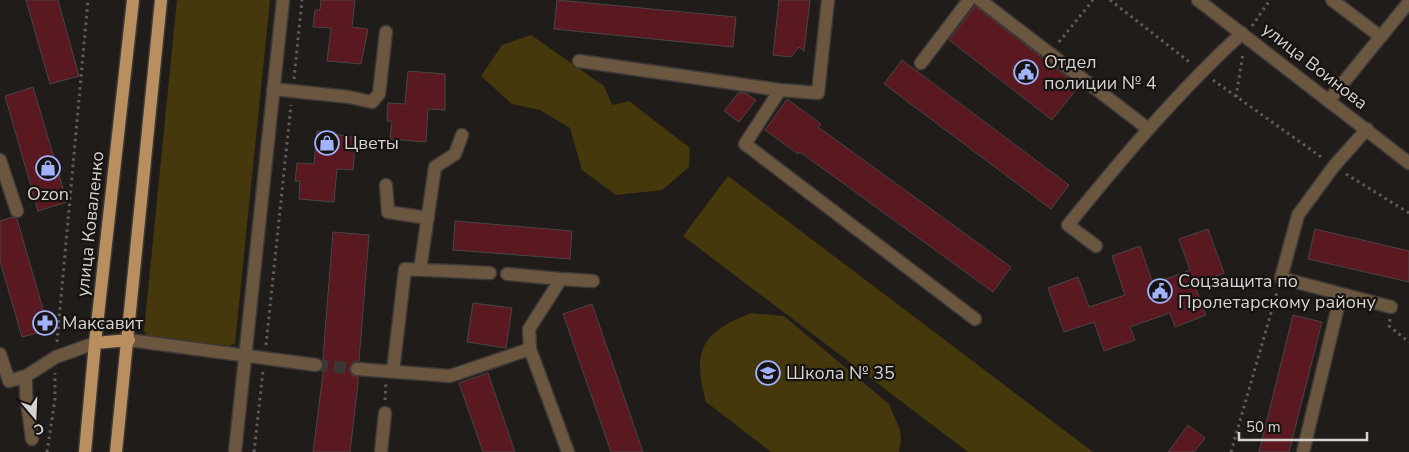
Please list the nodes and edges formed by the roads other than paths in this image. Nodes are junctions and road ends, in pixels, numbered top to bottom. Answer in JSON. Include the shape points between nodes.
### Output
{"nodes":[{"id":1,"x":133,"y":0,"type":"edge"},
{"id":2,"x":161,"y":0,"type":"edge"},
{"id":3,"x":283,"y":0,"type":"edge"},
{"id":4,"x":828,"y":0,"type":"edge"},
{"id":5,"x":969,"y":0,"type":"edge"},
{"id":6,"x":980,"y":0,"type":"edge"},
{"id":7,"x":1198,"y":0,"type":"edge"},
{"id":8,"x":1332,"y":0,"type":"edge"},
{"id":9,"x":1409,"y":2,"type":"edge"},
{"id":10,"x":386,"y":32,"type":"dead end"},
{"id":11,"x":1242,"y":33,"type":"junction"},
{"id":12,"x":1381,"y":36,"type":"junction"},
{"id":13,"x":579,"y":61,"type":"dead end"},
{"id":14,"x":922,"y":63,"type":"dead end"},
{"id":15,"x":273,"y":89,"type":"junction"},
{"id":16,"x":780,"y":90,"type":"junction"},
{"id":17,"x":1330,"y":100,"type":"junction"},
{"id":18,"x":1148,"y":128,"type":"junction"},
{"id":19,"x":1367,"y":129,"type":"junction"},
{"id":20,"x":462,"y":135,"type":"dead end"},
{"id":21,"x":0,"y":160,"type":"edge"},
{"id":22,"x":1409,"y":162,"type":"edge"},
{"id":23,"x":386,"y":186,"type":"dead end"},
{"id":24,"x":17,"y":211,"type":"dead end"},
{"id":25,"x":428,"y":218,"type":"junction"},
{"id":26,"x":1096,"y":246,"type":"dead end"},
{"id":27,"x":420,"y":270,"type":"junction"},
{"id":28,"x":490,"y":273,"type":"dead end"},
{"id":29,"x":507,"y":274,"type":"dead end"},
{"id":30,"x":561,"y":279,"type":"junction"},
{"id":31,"x":593,"y":281,"type":"dead end"},
{"id":32,"x":1341,"y":294,"type":"junction"},
{"id":33,"x":1391,"y":307,"type":"road end"},
{"id":34,"x":976,"y":319,"type":"dead end"},
{"id":35,"x":129,"y":340,"type":"junction"},
{"id":36,"x":95,"y":343,"type":"junction"},
{"id":37,"x":530,"y":349,"type":"junction"},
{"id":38,"x":0,"y":354,"type":"edge"},
{"id":39,"x":246,"y":355,"type":"junction"},
{"id":40,"x":316,"y":365,"type":"tunnel mouth"},
{"id":41,"x":357,"y":368,"type":"tunnel mouth"},
{"id":42,"x":389,"y":371,"type":"junction"},
{"id":43,"x":26,"y":376,"type":"junction"},
{"id":44,"x":4,"y":382,"type":"edge"},
{"id":45,"x":385,"y":413,"type":"road end"},
{"id":46,"x":32,"y":439,"type":"dead end"},
{"id":47,"x":85,"y":452,"type":"edge"},
{"id":48,"x":116,"y":452,"type":"edge"},
{"id":49,"x":235,"y":452,"type":"edge"},
{"id":50,"x":381,"y":452,"type":"edge"},
{"id":51,"x":568,"y":452,"type":"edge"},
{"id":52,"x":1303,"y":452,"type":"edge"}],
"edges":[{"from":1,"to":36,"type":"main road","name":"улица Коваленко"},
{"from":2,"to":35,"type":"main road"},
{"from":3,"to":15,"type":"street"},
{"from":4,"to":16,"type":"street","via":[[818,93]]},
{"from":5,"to":14,"type":"street"},
{"from":6,"to":18,"type":"street"},
{"from":7,"to":11,"type":"street","name":"улица Воинова"},
{"from":8,"to":12,"type":"street"},
{"from":9,"to":12,"type":"street"},
{"from":10,"to":15,"type":"street","via":[[379,94],[372,102]]},
{"from":11,"to":17,"type":"street","name":"улица Воинова"},
{"from":11,"to":18,"type":"street"},
{"from":12,"to":17,"type":"street"},
{"from":13,"to":16,"type":"street"},
{"from":15,"to":39,"type":"street"},
{"from":16,"to":34,"type":"street","via":[[744,144]]},
{"from":17,"to":19,"type":"street","name":"улица Воинова"},
{"from":18,"to":26,"type":"street","via":[[1068,225]]},
{"from":19,"to":22,"type":"street","name":"улица Воинова"},
{"from":19,"to":32,"type":"street","via":[[1334,166],[1298,215],[1281,278]]},
{"from":20,"to":25,"type":"street","via":[[455,154],[435,167]]},
{"from":21,"to":24,"type":"street"},
{"from":23,"to":25,"type":"street","via":[[388,212]]},
{"from":25,"to":27,"type":"street"},
{"from":27,"to":28,"type":"street"},
{"from":27,"to":42,"type":"street","via":[[405,269]]},
{"from":29,"to":30,"type":"street"},
{"from":30,"to":31,"type":"street"},
{"from":30,"to":37,"type":"street","via":[[529,329]]},
{"from":32,"to":33,"type":"street"},
{"from":32,"to":52,"type":"street"},
{"from":35,"to":36,"type":"main road"},
{"from":35,"to":39,"type":"street"},
{"from":35,"to":48,"type":"main road"},
{"from":36,"to":43,"type":"street","via":[[56,357]]},
{"from":36,"to":47,"type":"main road","name":"улица Коваленко"},
{"from":37,"to":42,"type":"street","via":[[450,376]]},
{"from":37,"to":51,"type":"street"},
{"from":38,"to":44,"type":"street"},
{"from":39,"to":40,"type":"street"},
{"from":39,"to":49,"type":"street"},
{"from":41,"to":42,"type":"street"},
{"from":43,"to":44,"type":"street"},
{"from":43,"to":46,"type":"street"},
{"from":45,"to":50,"type":"street"}]}
